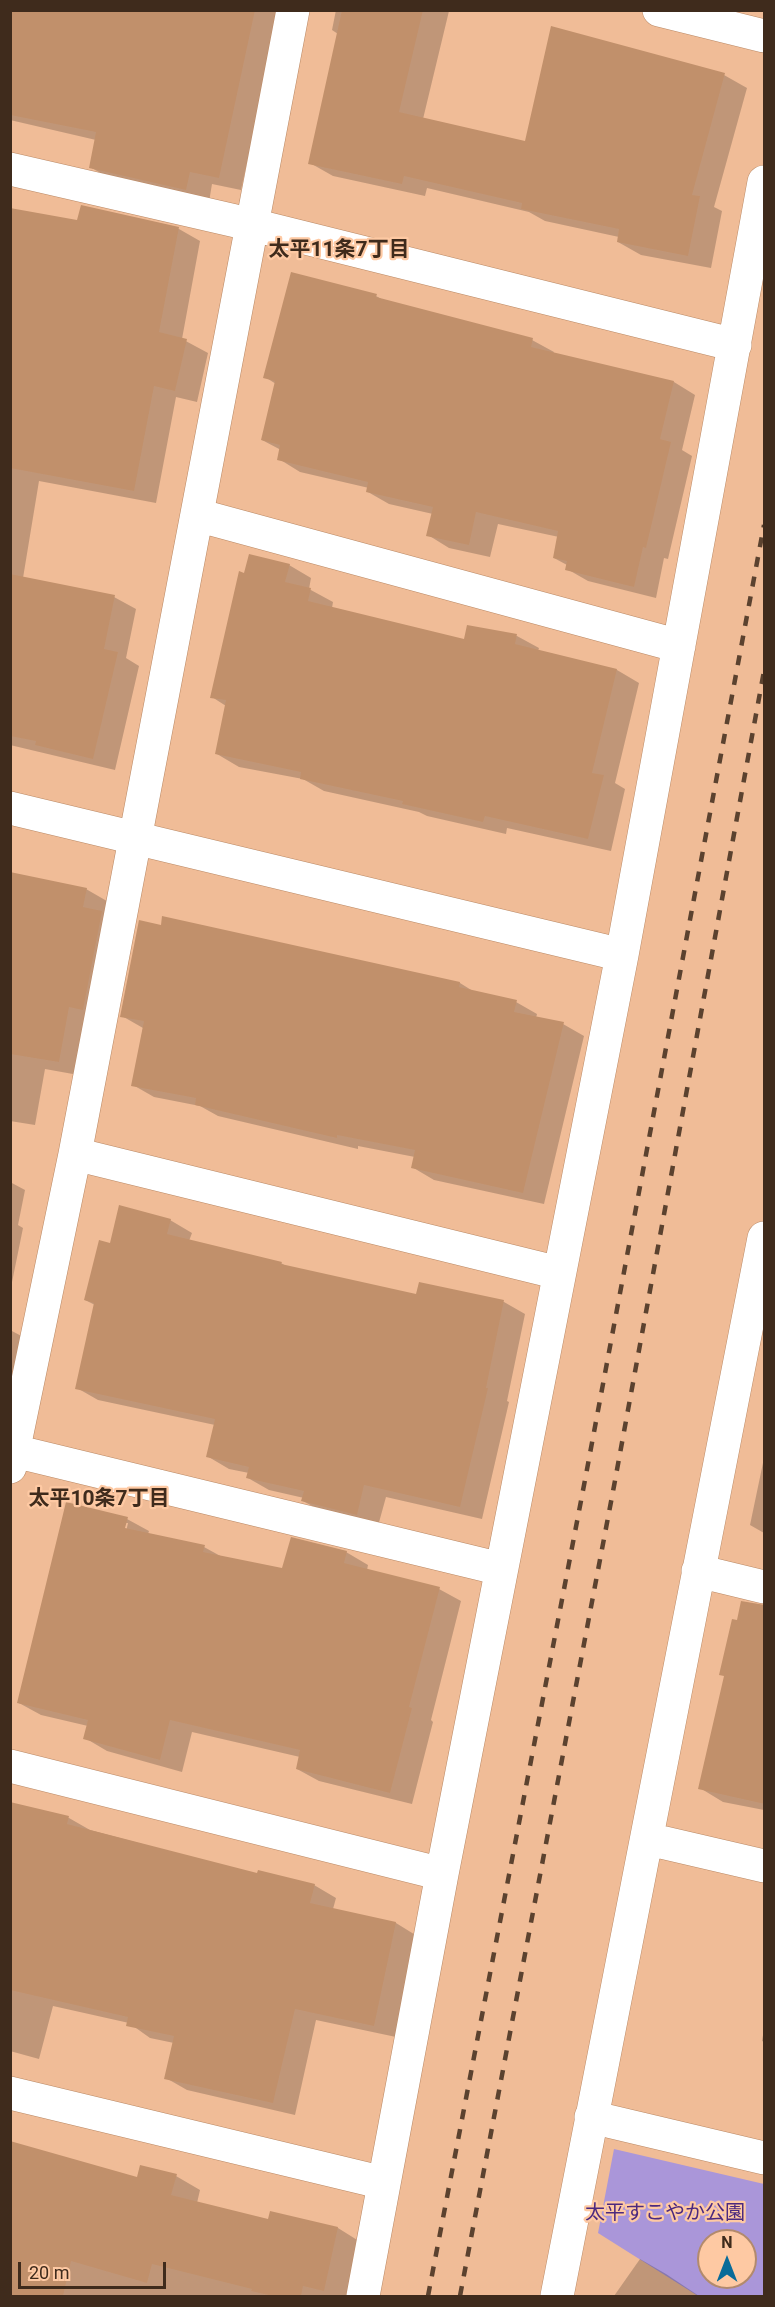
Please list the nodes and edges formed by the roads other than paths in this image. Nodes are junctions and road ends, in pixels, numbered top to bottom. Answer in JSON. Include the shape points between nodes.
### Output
{"nodes":[{"id":1,"x":293,"y":10,"type":"edge"},
{"id":2,"x":659,"y":10,"type":"edge"},
{"id":3,"x":765,"y":36,"type":"edge"},
{"id":4,"x":10,"y":169,"type":"edge"},
{"id":5,"x":765,"y":182,"type":"edge"},
{"id":6,"x":253,"y":225,"type":"junction"},
{"id":7,"x":735,"y":345,"type":"junction"},
{"id":8,"x":197,"y":515,"type":"junction"},
{"id":9,"x":679,"y":646,"type":"junction"},
{"id":10,"x":10,"y":808,"type":"edge"},
{"id":11,"x":136,"y":839,"type":"junction"},
{"id":12,"x":622,"y":955,"type":"junction"},
{"id":13,"x":75,"y":1154,"type":"junction"},
{"id":14,"x":765,"y":1238,"type":"edge"},
{"id":15,"x":559,"y":1273,"type":"junction"},
{"id":16,"x":758,"y":1309,"type":"edge"},
{"id":17,"x":12,"y":1456,"type":"edge"},
{"id":18,"x":501,"y":1569,"type":"junction"},
{"id":19,"x":698,"y":1571,"type":"junction"},
{"id":20,"x":765,"y":1587,"type":"edge"},
{"id":21,"x":10,"y":1766,"type":"edge"},
{"id":22,"x":648,"y":1839,"type":"junction"},
{"id":23,"x":765,"y":1866,"type":"edge"},
{"id":24,"x":442,"y":1874,"type":"junction"},
{"id":25,"x":10,"y":2093,"type":"edge"},
{"id":26,"x":591,"y":2116,"type":"junction"},
{"id":27,"x":765,"y":2158,"type":"edge"},
{"id":28,"x":384,"y":2182,"type":"junction"},
{"id":29,"x":363,"y":2296,"type":"edge"},
{"id":30,"x":557,"y":2296,"type":"edge"}],
"edges":[{"from":1,"to":6,"type":"street"},
{"from":2,"to":3,"type":"street"},
{"from":4,"to":6,"type":"street"},
{"from":5,"to":7,"type":"street"},
{"from":6,"to":7,"type":"street"},
{"from":6,"to":8,"type":"street"},
{"from":7,"to":9,"type":"street"},
{"from":8,"to":9,"type":"street"},
{"from":8,"to":11,"type":"street"},
{"from":9,"to":12,"type":"street"},
{"from":10,"to":11,"type":"street"},
{"from":11,"to":12,"type":"street"},
{"from":11,"to":13,"type":"street"},
{"from":12,"to":15,"type":"street"},
{"from":13,"to":15,"type":"street"},
{"from":13,"to":17,"type":"street"},
{"from":14,"to":16,"type":"street"},
{"from":15,"to":18,"type":"street"},
{"from":16,"to":19,"type":"street"},
{"from":17,"to":18,"type":"street"},
{"from":18,"to":24,"type":"street"},
{"from":19,"to":20,"type":"street"},
{"from":19,"to":22,"type":"street"},
{"from":21,"to":24,"type":"street"},
{"from":22,"to":23,"type":"street"},
{"from":22,"to":26,"type":"street"},
{"from":24,"to":28,"type":"street"},
{"from":25,"to":28,"type":"street"},
{"from":26,"to":27,"type":"street"},
{"from":26,"to":30,"type":"street"},
{"from":28,"to":29,"type":"street"}]}
